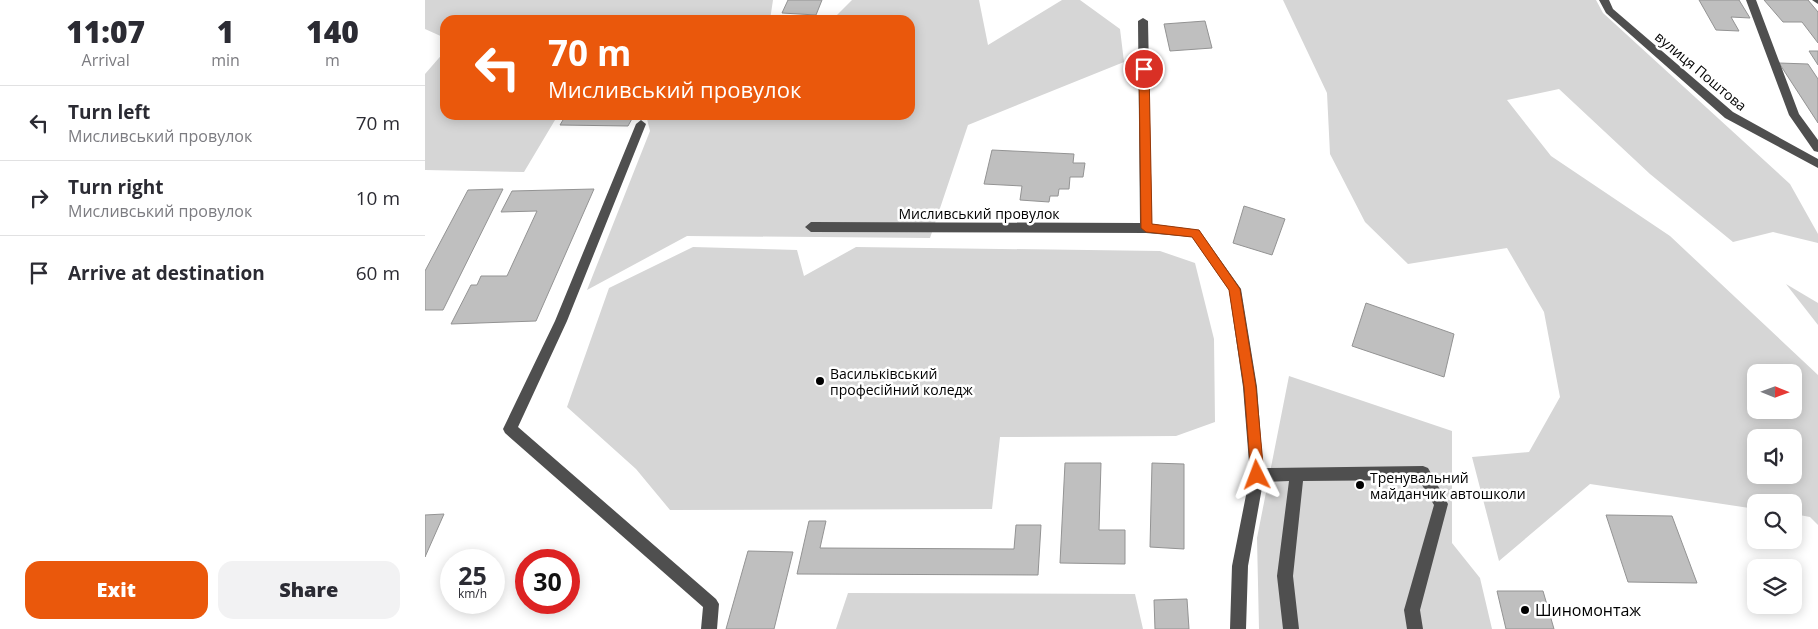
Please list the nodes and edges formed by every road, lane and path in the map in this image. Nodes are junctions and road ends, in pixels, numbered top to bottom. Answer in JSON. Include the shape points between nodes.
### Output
{"nodes":[{"id":1,"x":1604,"y":0,"type":"edge"},
{"id":2,"x":1751,"y":0,"type":"edge"},
{"id":3,"x":1143,"y":21,"type":"dead end"},
{"id":4,"x":641,"y":124,"type":"dead end"},
{"id":5,"x":1818,"y":148,"type":"edge"},
{"id":6,"x":1818,"y":164,"type":"edge"},
{"id":7,"x":811,"y":227,"type":"dead end"},
{"id":8,"x":1146,"y":228,"type":"junction"},
{"id":9,"x":1257,"y":475,"type":"junction"},
{"id":10,"x":1297,"y":475,"type":"junction"},
{"id":11,"x":709,"y":629,"type":"edge"},
{"id":12,"x":1238,"y":629,"type":"edge"},
{"id":13,"x":1291,"y":629,"type":"edge"},
{"id":14,"x":1415,"y":629,"type":"edge"}],
"edges":[{"from":1,"to":6,"type":"street","name":"вулиця Поштова","via":[[1609,11],[1729,115]]},
{"from":2,"to":5,"type":"street","via":[[1794,115]]},
{"from":3,"to":8,"type":"street"},
{"from":4,"to":11,"type":"street","via":[[561,321],[510,429],[711,604]]},
{"from":7,"to":8,"type":"street","name":"Мисливський провулок"},
{"from":8,"to":9,"type":"street","name":"Мисливський провулок","via":[[1195,233],[1235,289],[1250,387]]},
{"from":9,"to":10,"type":"street"},
{"from":9,"to":12,"type":"street","name":"Мисливський провулок","via":[[1240,566]]},
{"from":10,"to":13,"type":"street","via":[[1285,576]]},
{"from":10,"to":14,"type":"street","via":[[1423,473],[1441,504],[1412,610]]}]}
